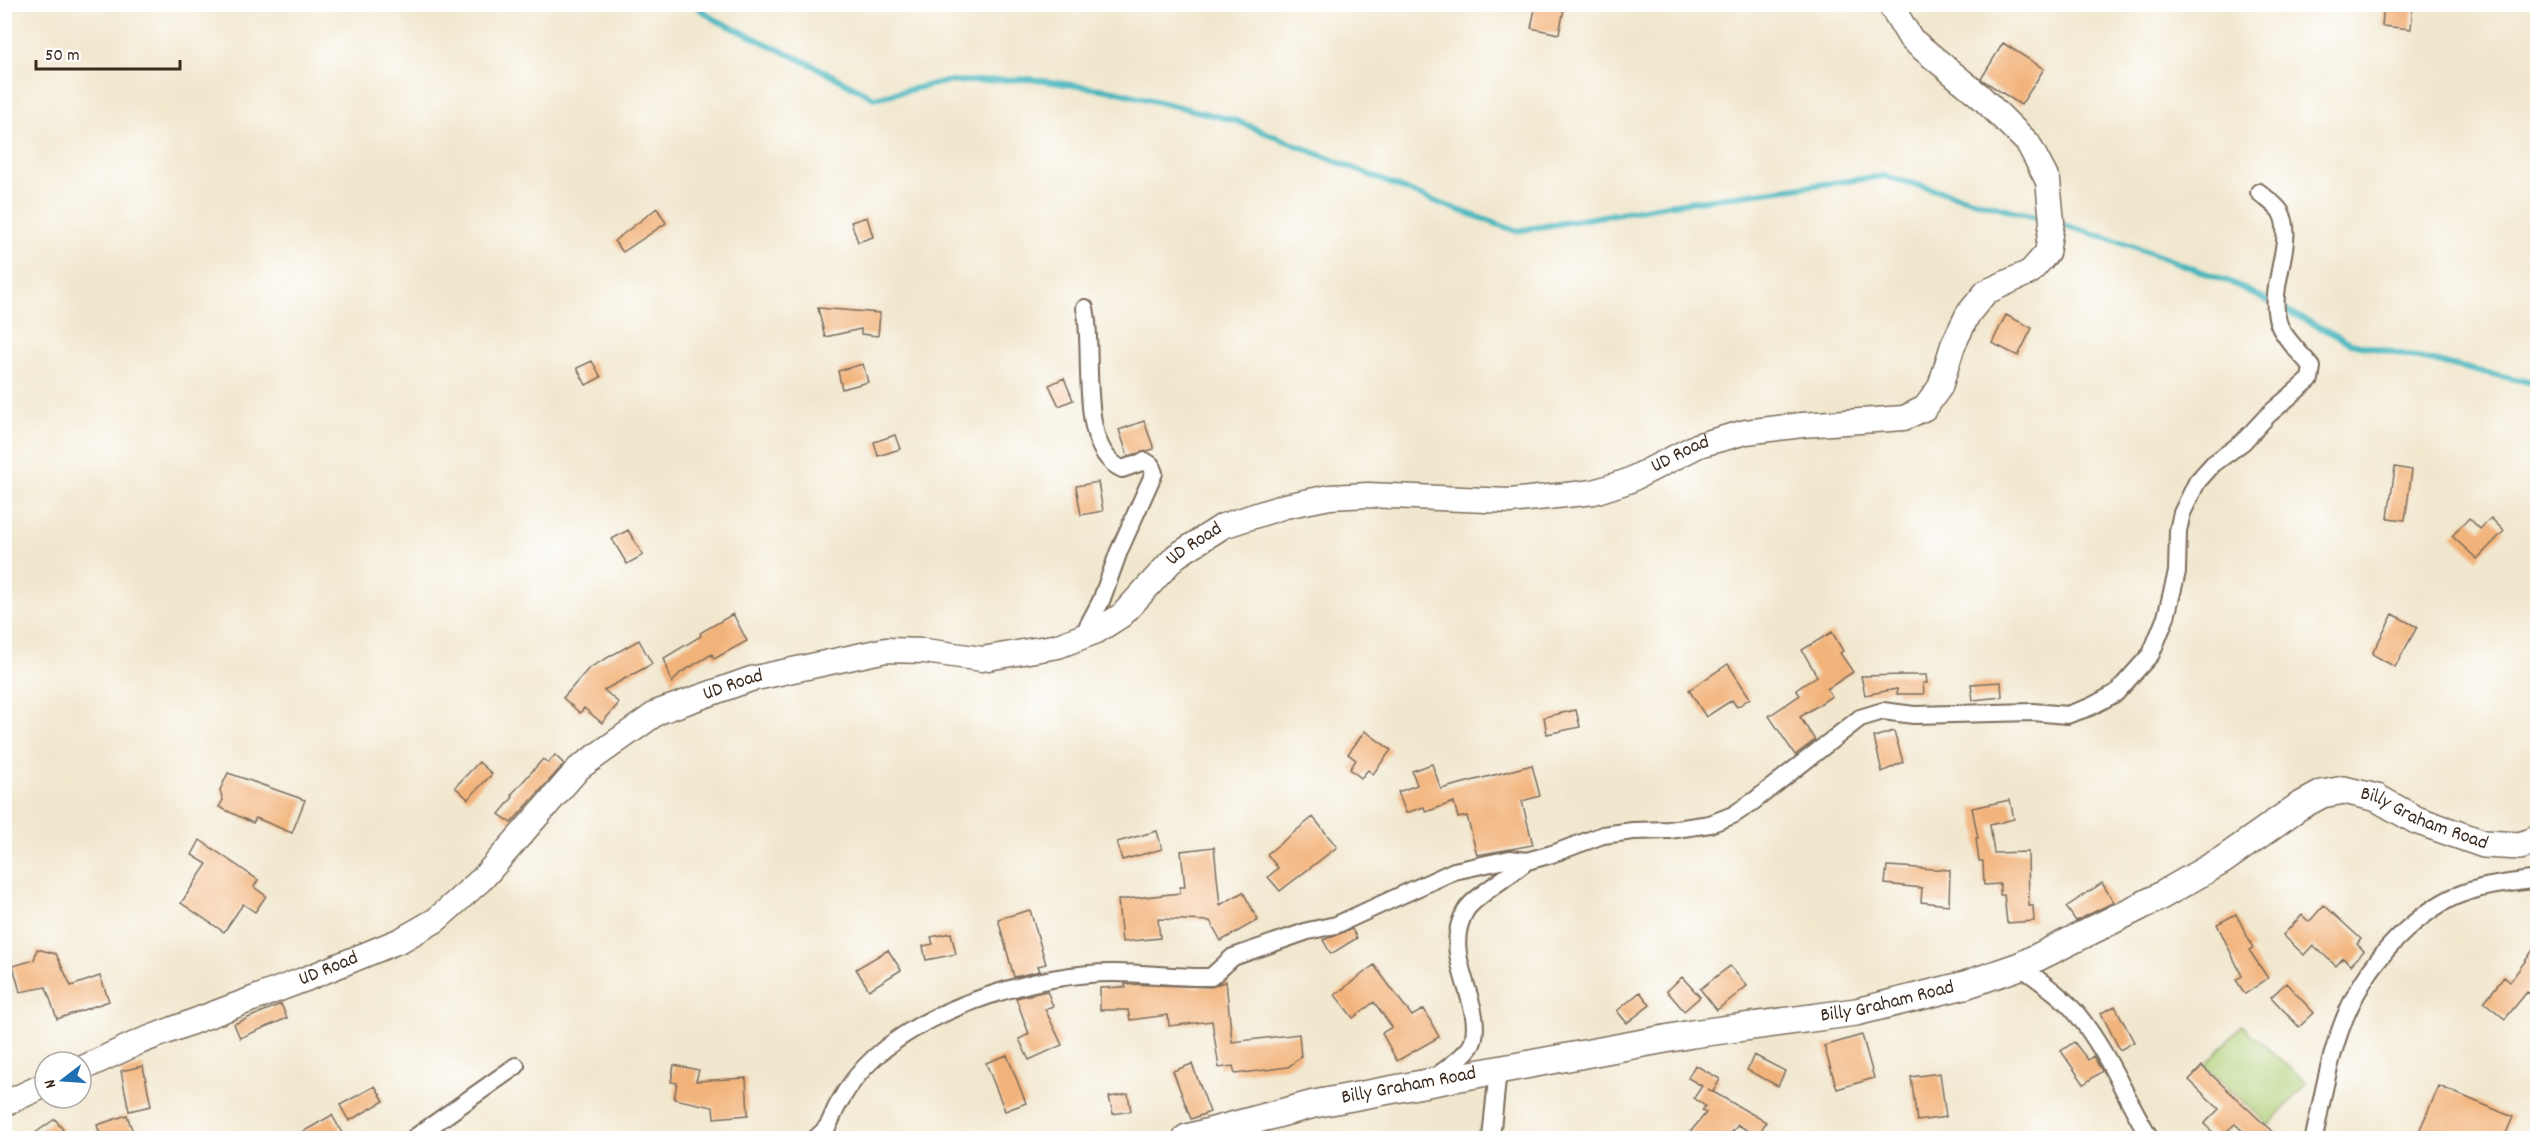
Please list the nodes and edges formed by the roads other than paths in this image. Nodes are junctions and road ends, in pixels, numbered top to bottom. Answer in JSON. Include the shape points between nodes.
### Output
{"nodes":[{"id":1,"x":1890,"y":4,"type":"edge"},
{"id":2,"x":2259,"y":192,"type":"dead end"},
{"id":3,"x":1085,"y":308,"type":"dead end"},
{"id":4,"x":1082,"y":637,"type":"junction"},
{"id":5,"x":2538,"y":839,"type":"edge"},
{"id":6,"x":1527,"y":861,"type":"junction"},
{"id":7,"x":2538,"y":879,"type":"edge"},
{"id":8,"x":2020,"y":966,"type":"junction"},
{"id":9,"x":93,"y":1063,"type":"edge"},
{"id":10,"x":516,"y":1066,"type":"dead end"},
{"id":11,"x":1498,"y":1070,"type":"junction"},
{"id":12,"x":1427,"y":1083,"type":"junction"},
{"id":13,"x":33,"y":1091,"type":"edge"},
{"id":14,"x":4,"y":1104,"type":"edge"},
{"id":15,"x":414,"y":1138,"type":"edge"},
{"id":16,"x":816,"y":1138,"type":"edge"},
{"id":17,"x":1187,"y":1138,"type":"edge"},
{"id":18,"x":1491,"y":1138,"type":"edge"},
{"id":19,"x":2150,"y":1138,"type":"edge"},
{"id":20,"x":2314,"y":1138,"type":"edge"}],
"edges":[{"from":1,"to":4,"type":"main road","name":"UD Road","via":[[1911,39],[1980,96],[2028,143],[2048,181],[2052,222],[2047,253],[2030,272],[1986,292],[1968,314],[1940,387],[1925,408],[1904,418],[1746,432],[1700,445],[1628,481],[1594,492],[1510,501],[1349,496],[1267,510],[1223,526],[1176,556],[1122,615]]},
{"from":2,"to":6,"type":"street","via":[[2280,212],[2286,230],[2276,295],[2277,317],[2280,328],[2312,367],[2310,379],[2197,482],[2182,513],[2177,572],[2166,617],[2151,654],[2116,693],[2067,715],[1924,715],[1883,711],[1860,718],[1733,815],[1710,824],[1603,835]]},
{"from":3,"to":4,"type":"street","via":[[1091,422],[1099,445],[1111,464],[1122,469],[1145,461],[1154,473]]},
{"from":4,"to":9,"type":"main road","name":"UD Road","via":[[1058,646],[982,658],[886,650],[751,679],[658,712],[579,768],[483,878],[436,920],[401,940]]},
{"from":5,"to":8,"type":"main road","name":"Billy Graham Road","via":[[2520,846],[2484,844],[2416,820],[2377,798],[2344,790],[2322,794],[2191,879]]},
{"from":6,"to":12,"type":"street","via":[[1466,909],[1458,935],[1462,980],[1473,1010],[1471,1046],[1451,1067]]},
{"from":6,"to":16,"type":"street","via":[[1510,858],[1454,871],[1336,925],[1233,957],[1211,977],[1073,975],[975,1000],[938,1016],[874,1057],[839,1102],[829,1127]]},
{"from":7,"to":20,"type":"street","via":[[2460,894],[2425,913],[2386,948],[2351,1001],[2336,1043]]},
{"from":8,"to":11,"type":"main road","name":"Billy Graham Road","via":[[1965,985],[1856,1012],[1692,1034]]},
{"from":8,"to":19,"type":"street","via":[[2058,994],[2077,1014],[2109,1061]]},
{"from":10,"to":15,"type":"street"},
{"from":11,"to":12,"type":"main road","name":"Billy Graham Road"},
{"from":11,"to":18,"type":"street"},
{"from":12,"to":17,"type":"main road","name":"Billy Graham Road","via":[[1314,1104]]},
{"from":13,"to":14,"type":"main road"}]}
